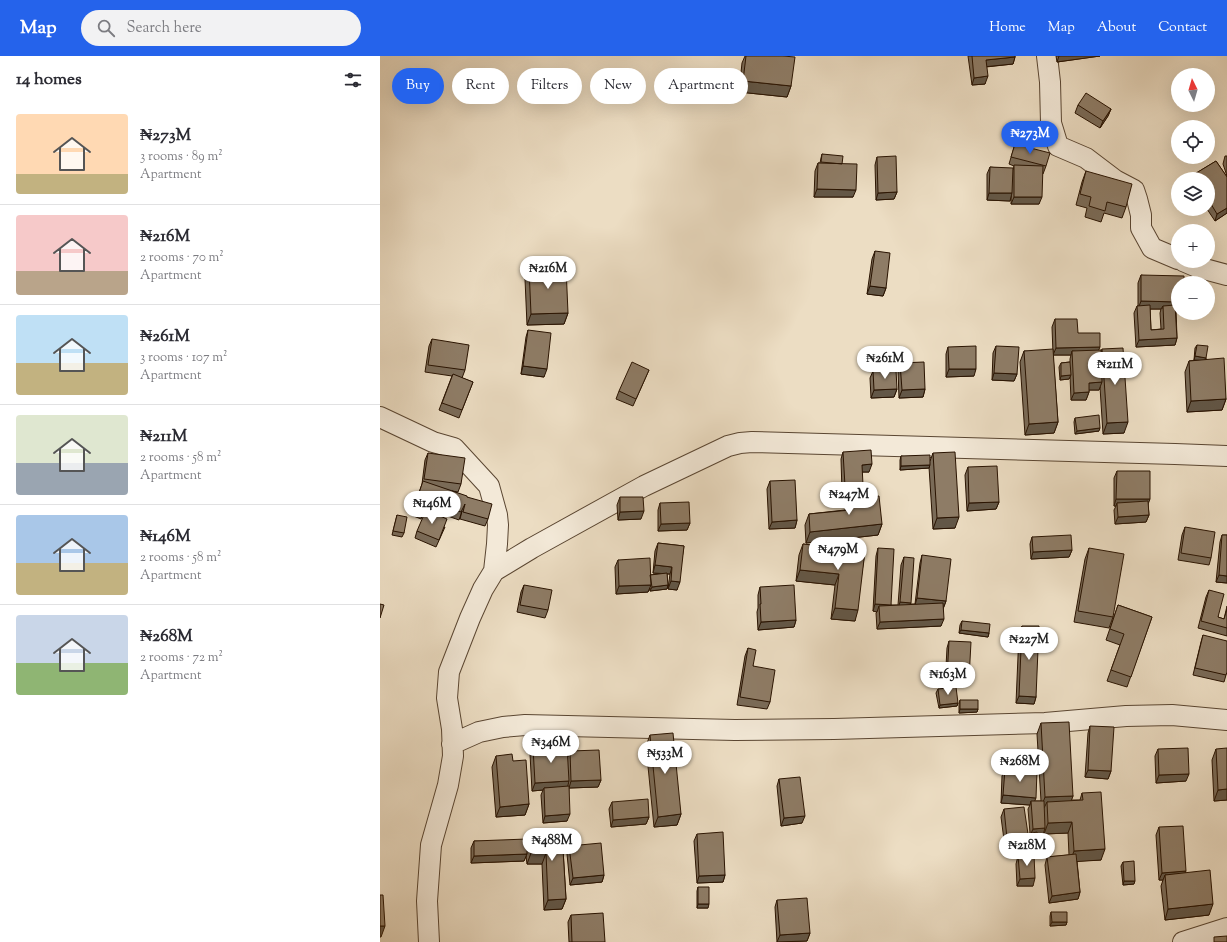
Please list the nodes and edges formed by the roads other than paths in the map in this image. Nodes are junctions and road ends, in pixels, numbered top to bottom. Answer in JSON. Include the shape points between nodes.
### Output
{"nodes":[{"id":1,"x":1047,"y":56,"type":"edge"},
{"id":2,"x":1171,"y":256,"type":"edge"},
{"id":3,"x":1201,"y":268,"type":"edge"},
{"id":4,"x":1227,"y":275,"type":"edge"},
{"id":5,"x":380,"y":417,"type":"edge"},
{"id":6,"x":1227,"y":456,"type":"edge"},
{"id":7,"x":494,"y":571,"type":"junction"},
{"id":8,"x":1227,"y":718,"type":"edge"},
{"id":9,"x":452,"y":744,"type":"junction"},
{"id":10,"x":1227,"y":928,"type":"edge"},
{"id":11,"x":429,"y":942,"type":"edge"},
{"id":12,"x":1183,"y":942,"type":"edge"}],
"edges":[{"from":1,"to":2,"type":"street","via":[[1051,123],[1058,146],[1086,158],[1115,180],[1134,190],[1141,215],[1141,228],[1152,248]]},
{"from":3,"to":4,"type":"street"},
{"from":5,"to":7,"type":"street","via":[[433,442],[454,448],[488,486],[498,524]]},
{"from":6,"to":7,"type":"street","via":[[740,443],[728,446],[644,486]]},
{"from":7,"to":9,"type":"street","via":[[480,596],[449,672],[447,698]]},
{"from":8,"to":9,"type":"street","via":[[1126,716],[1045,724],[735,730],[525,725],[479,732]]},
{"from":9,"to":11,"type":"street","via":[[453,756],[448,786],[431,845],[427,900]]},
{"from":10,"to":12,"type":"street"}]}
